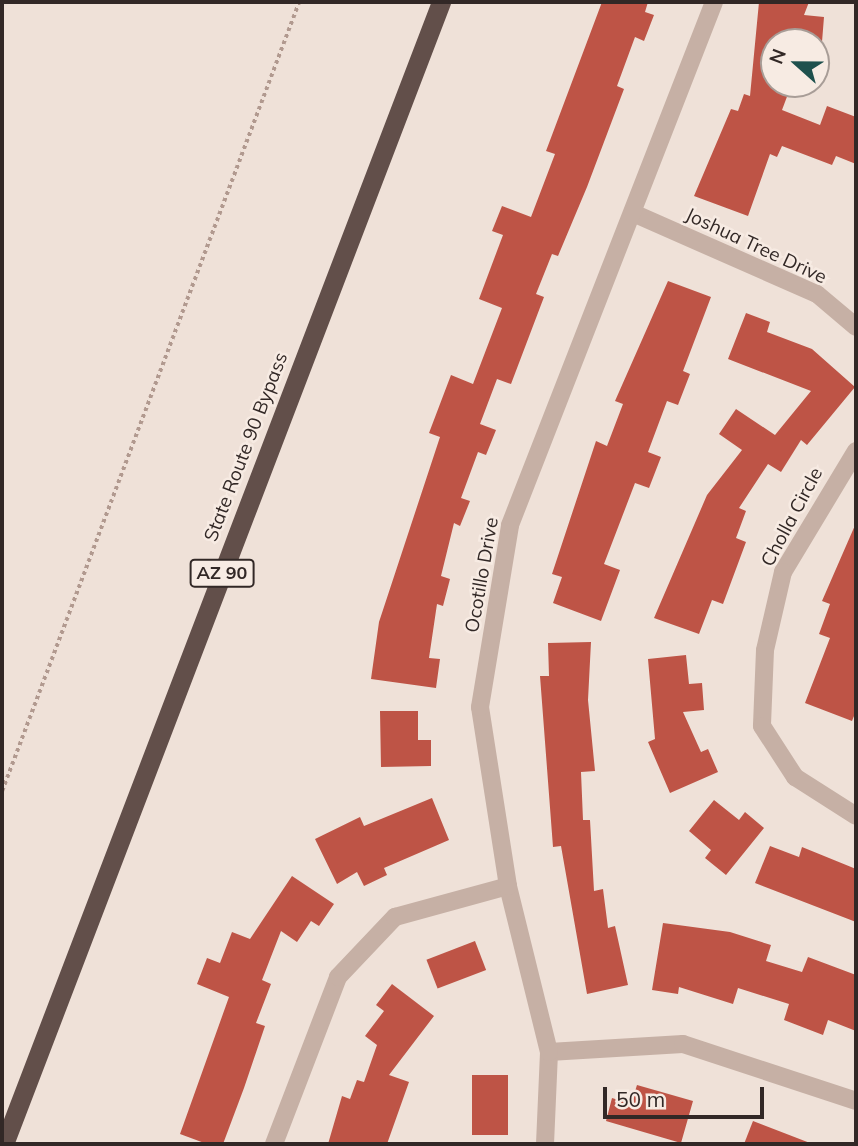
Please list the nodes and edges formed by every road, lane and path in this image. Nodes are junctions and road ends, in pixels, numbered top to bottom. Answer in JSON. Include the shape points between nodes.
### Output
{"nodes":[{"id":1,"x":299,"y":2,"type":"edge"},
{"id":2,"x":441,"y":2,"type":"edge"},
{"id":3,"x":713,"y":2,"type":"edge"},
{"id":4,"x":633,"y":213,"type":"junction"},
{"id":5,"x":856,"y":327,"type":"edge"},
{"id":6,"x":856,"y":451,"type":"edge"},
{"id":7,"x":2,"y":791,"type":"edge"},
{"id":8,"x":856,"y":816,"type":"edge"},
{"id":9,"x":508,"y":886,"type":"junction"},
{"id":10,"x":548,"y":1052,"type":"junction"},
{"id":11,"x":856,"y":1101,"type":"edge"},
{"id":12,"x":4,"y":1144,"type":"edge"},
{"id":13,"x":274,"y":1144,"type":"edge"},
{"id":14,"x":545,"y":1144,"type":"edge"}],
"edges":[{"from":1,"to":7,"type":"path"},
{"from":2,"to":12,"type":"highway","name":"State Route 90 Bypass","number":"AZ 90"},
{"from":3,"to":4,"type":"street","name":"Ocotillo Drive"},
{"from":4,"to":5,"type":"street","name":"Joshua Tree Drive","via":[[817,294]]},
{"from":4,"to":9,"type":"street","name":"Ocotillo Drive","via":[[510,525],[480,707]]},
{"from":6,"to":8,"type":"street","name":"Cholla Circle","via":[[783,572],[765,650],[762,726],[794,777]]},
{"from":9,"to":10,"type":"street","name":"Ocotillo Drive"},
{"from":9,"to":13,"type":"street","via":[[395,917],[338,976]]},
{"from":10,"to":11,"type":"street","via":[[683,1044]]},
{"from":10,"to":14,"type":"street","name":"Ocotillo Drive"}]}
